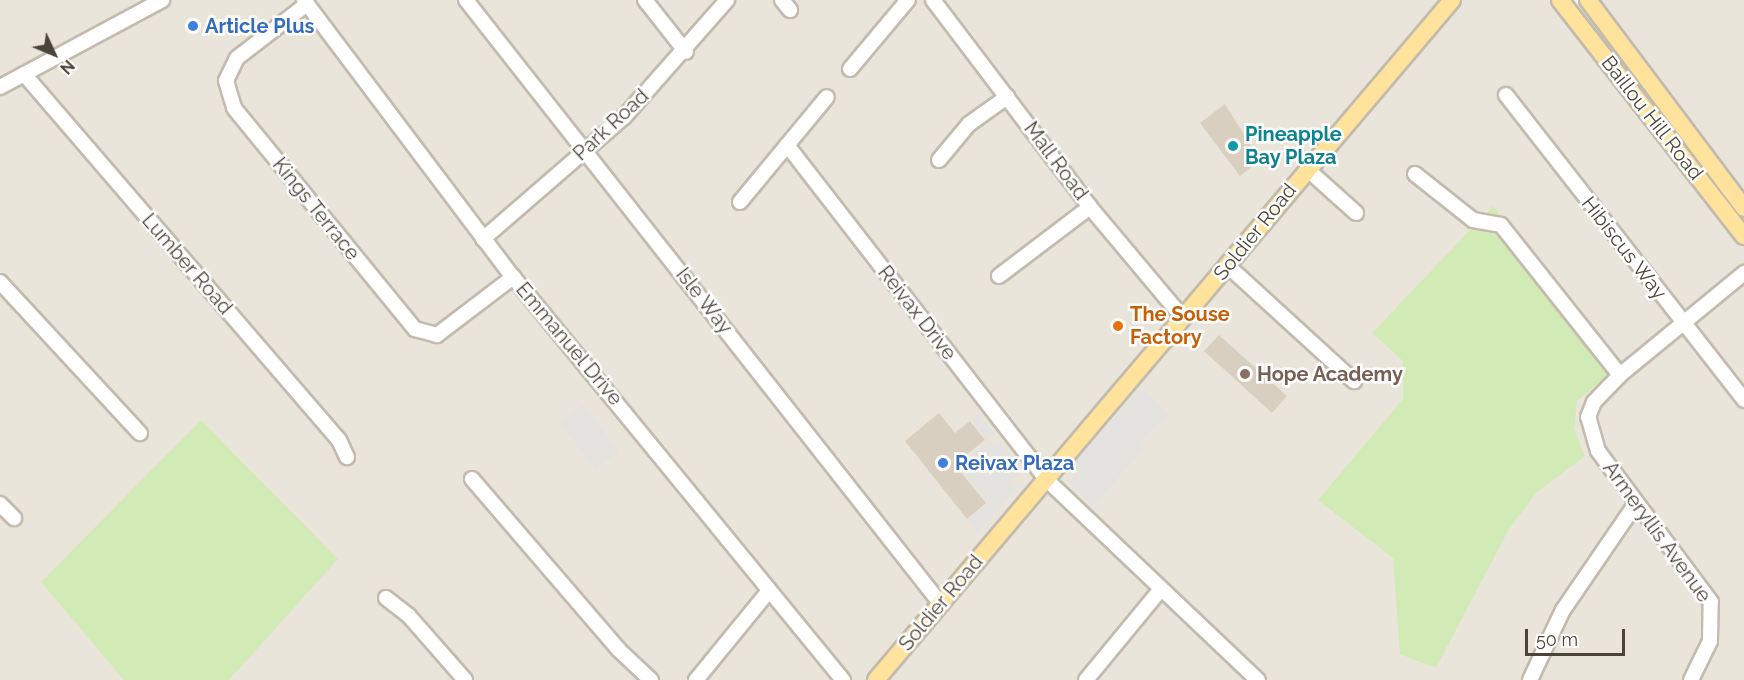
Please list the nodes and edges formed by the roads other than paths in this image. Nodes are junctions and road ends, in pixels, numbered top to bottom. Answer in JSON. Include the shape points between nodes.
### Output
{"nodes":[{"id":1,"x":162,"y":0,"type":"edge"},
{"id":2,"x":466,"y":0,"type":"edge"},
{"id":3,"x":645,"y":0,"type":"edge"},
{"id":4,"x":727,"y":0,"type":"edge"},
{"id":5,"x":908,"y":0,"type":"edge"},
{"id":6,"x":933,"y":0,"type":"edge"},
{"id":7,"x":1560,"y":0,"type":"edge"},
{"id":8,"x":1588,"y":0,"type":"edge"},
{"id":9,"x":1449,"y":1,"type":"edge"},
{"id":10,"x":306,"y":2,"type":"edge"},
{"id":11,"x":686,"y":52,"type":"junction"},
{"id":12,"x":850,"y":69,"type":"dead end"},
{"id":13,"x":24,"y":74,"type":"junction"},
{"id":14,"x":0,"y":87,"type":"edge"},
{"id":15,"x":1506,"y":95,"type":"dead end"},
{"id":16,"x":827,"y":97,"type":"dead end"},
{"id":17,"x":1007,"y":97,"type":"junction"},
{"id":18,"x":787,"y":145,"type":"junction"},
{"id":19,"x":585,"y":150,"type":"junction"},
{"id":20,"x":939,"y":160,"type":"dead end"},
{"id":21,"x":1306,"y":169,"type":"junction"},
{"id":22,"x":1415,"y":174,"type":"dead end"},
{"id":23,"x":740,"y":202,"type":"dead end"},
{"id":24,"x":1090,"y":207,"type":"junction"},
{"id":25,"x":1744,"y":208,"type":"edge"},
{"id":26,"x":1356,"y":213,"type":"dead end"},
{"id":27,"x":1744,"y":236,"type":"edge"},
{"id":28,"x":483,"y":238,"type":"junction"},
{"id":29,"x":1228,"y":266,"type":"junction"},
{"id":30,"x":1744,"y":273,"type":"edge"},
{"id":31,"x":999,"y":276,"type":"dead end"},
{"id":32,"x":513,"y":277,"type":"junction"},
{"id":33,"x":0,"y":282,"type":"edge"},
{"id":34,"x":1184,"y":318,"type":"junction"},
{"id":35,"x":1684,"y":325,"type":"junction"},
{"id":36,"x":1620,"y":375,"type":"junction"},
{"id":37,"x":1354,"y":381,"type":"dead end"},
{"id":38,"x":1744,"y":400,"type":"edge"},
{"id":39,"x":140,"y":434,"type":"dead end"},
{"id":40,"x":347,"y":457,"type":"dead end"},
{"id":41,"x":472,"y":479,"type":"dead end"},
{"id":42,"x":1047,"y":480,"type":"junction"},
{"id":43,"x":0,"y":504,"type":"edge"},
{"id":44,"x":1635,"y":505,"type":"junction"},
{"id":45,"x":14,"y":518,"type":"dead end"},
{"id":46,"x":1161,"y":589,"type":"junction"},
{"id":47,"x":768,"y":592,"type":"junction"},
{"id":48,"x":386,"y":598,"type":"dead end"},
{"id":49,"x":940,"y":603,"type":"junction"},
{"id":50,"x":465,"y":680,"type":"edge"},
{"id":51,"x":651,"y":680,"type":"edge"},
{"id":52,"x":696,"y":680,"type":"edge"},
{"id":53,"x":843,"y":680,"type":"edge"},
{"id":54,"x":876,"y":680,"type":"edge"},
{"id":55,"x":1086,"y":680,"type":"edge"},
{"id":56,"x":1258,"y":680,"type":"edge"},
{"id":57,"x":1530,"y":680,"type":"edge"},
{"id":58,"x":1691,"y":680,"type":"edge"}],
"edges":[{"from":1,"to":13,"type":"street"},
{"from":2,"to":19,"type":"street","name":"Isle Way"},
{"from":3,"to":11,"type":"street"},
{"from":4,"to":11,"type":"street","name":"Park Road"},
{"from":5,"to":12,"type":"street"},
{"from":6,"to":17,"type":"street","name":"Mall Road"},
{"from":7,"to":27,"type":"main road","name":"Baillou Hill Road"},
{"from":8,"to":25,"type":"main road","name":"Baillou Hill Road"},
{"from":9,"to":21,"type":"main road","name":"Soldier Road"},
{"from":10,"to":28,"type":"street","name":"Emmanuel Drive"},
{"from":10,"to":32,"type":"street","name":"Kings Terrace","via":[[237,58],[226,81],[234,108],[415,329],[437,334]]},
{"from":11,"to":19,"type":"street","name":"Park Road"},
{"from":13,"to":14,"type":"street"},
{"from":13,"to":40,"type":"street","name":"Lumber Road","via":[[339,440]]},
{"from":15,"to":35,"type":"street","name":"Hibiscus Way"},
{"from":16,"to":18,"type":"street"},
{"from":17,"to":20,"type":"street","via":[[969,124]]},
{"from":17,"to":24,"type":"street","name":"Mall Road"},
{"from":18,"to":23,"type":"street"},
{"from":18,"to":42,"type":"street","name":"Reivax Drive"},
{"from":19,"to":28,"type":"street","name":"Park Road"},
{"from":19,"to":49,"type":"street","name":"Isle Way"},
{"from":21,"to":26,"type":"street"},
{"from":21,"to":29,"type":"main road","name":"Soldier Road"},
{"from":22,"to":36,"type":"street","via":[[1473,220],[1501,225]]},
{"from":24,"to":31,"type":"street"},
{"from":24,"to":34,"type":"street","name":"Mall Road"},
{"from":28,"to":32,"type":"street","name":"Emmanuel Drive"},
{"from":29,"to":34,"type":"main road","name":"Soldier Road"},
{"from":29,"to":37,"type":"street"},
{"from":30,"to":35,"type":"street","name":"Armeryllis Avenue"},
{"from":32,"to":47,"type":"street","name":"Emmanuel Drive","via":[[633,419]]},
{"from":33,"to":39,"type":"street"},
{"from":34,"to":42,"type":"main road","name":"Soldier Road"},
{"from":35,"to":36,"type":"street","name":"Armeryllis Avenue"},
{"from":35,"to":38,"type":"street","name":"Hibiscus Way"},
{"from":36,"to":44,"type":"street","name":"Armeryllis Avenue","via":[[1594,402],[1588,417],[1598,451]]},
{"from":41,"to":51,"type":"street","via":[[619,650]]},
{"from":42,"to":46,"type":"street","name":"Reivax Drive"},
{"from":42,"to":49,"type":"main road","name":"Soldier Road"},
{"from":43,"to":45,"type":"street"},
{"from":44,"to":57,"type":"street","via":[[1563,610]]},
{"from":44,"to":58,"type":"street","name":"Armeryllis Avenue","via":[[1711,602],[1710,641]]},
{"from":46,"to":55,"type":"street"},
{"from":46,"to":56,"type":"street","name":"Reivax Drive"},
{"from":47,"to":52,"type":"street"},
{"from":47,"to":53,"type":"street","name":"Emmanuel Drive"},
{"from":48,"to":50,"type":"street","via":[[409,616]]},
{"from":49,"to":54,"type":"main road","name":"Soldier Road"}]}
